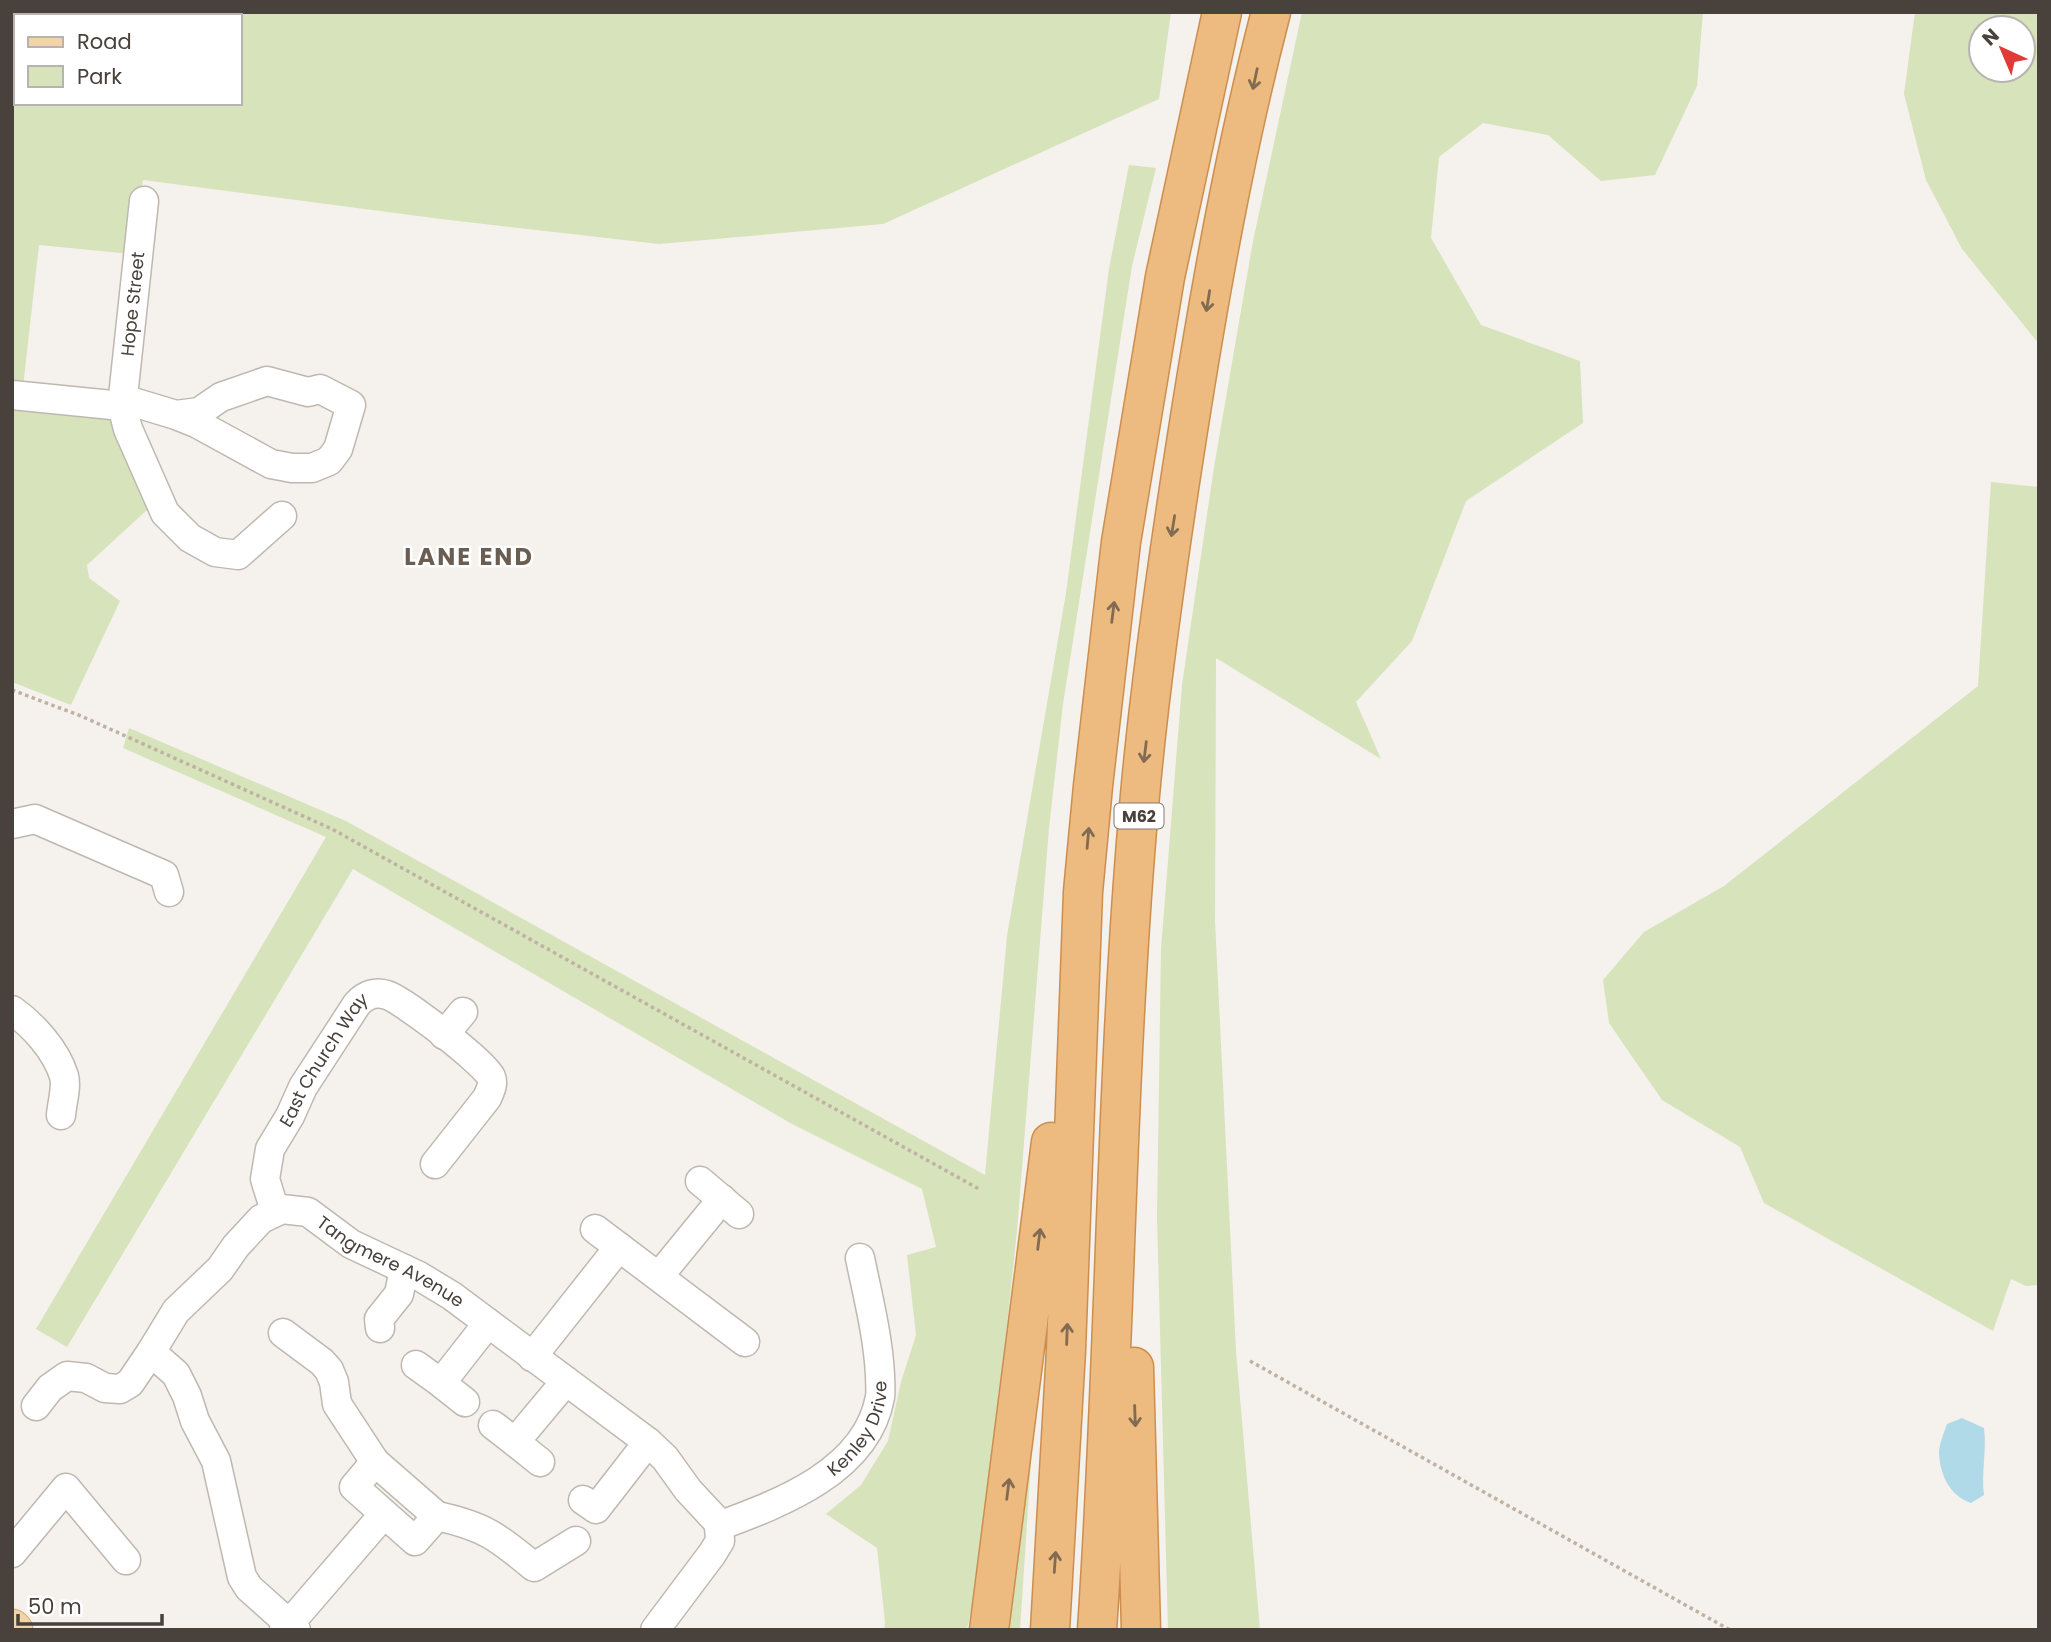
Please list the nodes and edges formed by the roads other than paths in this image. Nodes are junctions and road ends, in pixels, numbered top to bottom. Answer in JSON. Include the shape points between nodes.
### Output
{"nodes":[{"id":1,"x":1222,"y":12,"type":"edge"},
{"id":2,"x":1270,"y":12,"type":"edge"},
{"id":3,"x":144,"y":201,"type":"dead end"},
{"id":4,"x":12,"y":395,"type":"edge"},
{"id":5,"x":123,"y":402,"type":"junction"},
{"id":6,"x":176,"y":415,"type":"junction"},
{"id":7,"x":282,"y":516,"type":"dead end"},
{"id":8,"x":12,"y":824,"type":"edge"},
{"id":9,"x":169,"y":892,"type":"dead end"},
{"id":10,"x":1083,"y":892,"type":"junction"},
{"id":11,"x":12,"y":1010,"type":"edge"},
{"id":12,"x":463,"y":1012,"type":"dead end"},
{"id":13,"x":1124,"y":1030,"type":"junction"},
{"id":14,"x":444,"y":1035,"type":"junction"},
{"id":15,"x":61,"y":1115,"type":"dead end"},
{"id":16,"x":435,"y":1164,"type":"dead end"},
{"id":17,"x":700,"y":1181,"type":"dead end"},
{"id":18,"x":275,"y":1211,"type":"junction"},
{"id":19,"x":595,"y":1229,"type":"dead end"},
{"id":20,"x":619,"y":1247,"type":"junction"},
{"id":21,"x":859,"y":1254,"type":"dead end"},
{"id":22,"x":404,"y":1269,"type":"junction"},
{"id":23,"x":668,"y":1284,"type":"junction"},
{"id":24,"x":488,"y":1323,"type":"junction"},
{"id":25,"x":380,"y":1328,"type":"dead end"},
{"id":26,"x":283,"y":1333,"type":"dead end"},
{"id":27,"x":745,"y":1342,"type":"dead end"},
{"id":28,"x":151,"y":1352,"type":"junction"},
{"id":29,"x":532,"y":1357,"type":"junction"},
{"id":30,"x":416,"y":1365,"type":"dead end"},
{"id":31,"x":566,"y":1381,"type":"junction"},
{"id":32,"x":441,"y":1383,"type":"junction"},
{"id":33,"x":465,"y":1402,"type":"dead end"},
{"id":34,"x":34,"y":1410,"type":"dead end"},
{"id":35,"x":648,"y":1442,"type":"junction"},
{"id":36,"x":375,"y":1462,"type":"junction"},
{"id":37,"x":540,"y":1462,"type":"dead end"},
{"id":38,"x":597,"y":1509,"type":"dead end"},
{"id":39,"x":384,"y":1514,"type":"junction"},
{"id":40,"x":437,"y":1516,"type":"junction"},
{"id":41,"x":719,"y":1526,"type":"junction"},
{"id":42,"x":576,"y":1541,"type":"dead end"},
{"id":43,"x":12,"y":1553,"type":"edge"},
{"id":44,"x":126,"y":1560,"type":"dead end"},
{"id":45,"x":290,"y":1628,"type":"edge"},
{"id":46,"x":655,"y":1630,"type":"edge"},
{"id":47,"x":989,"y":1630,"type":"edge"},
{"id":48,"x":1050,"y":1630,"type":"edge"},
{"id":49,"x":1097,"y":1630,"type":"edge"},
{"id":50,"x":1141,"y":1630,"type":"edge"}],
"edges":[{"from":10,"to":1,"type":"highway","number":"M62","one_way":true,"via":[[1121,542],[1165,277]]},
{"from":2,"to":13,"type":"highway","number":"M62","one_way":true,"via":[[1209,292],[1170,542],[1140,794]]},
{"from":3,"to":5,"type":"street","name":"Hope Street"},
{"from":4,"to":5,"type":"street"},
{"from":5,"to":6,"type":"street"},
{"from":5,"to":7,"type":"street","via":[[128,429],[165,513],[190,538],[215,552],[238,555]]},
{"from":6,"to":6,"type":"street","via":[[199,412],[220,397],[267,381],[308,391],[320,389],[351,405],[338,449],[329,461],[312,468],[271,464]]},
{"from":8,"to":9,"type":"street","via":[[35,819],[151,869],[164,875]]},
{"from":47,"to":10,"type":"highway","number":"M62","one_way":true},
{"from":48,"to":10,"type":"highway","number":"M62","one_way":true},
{"from":11,"to":15,"type":"street","via":[[39,1035],[64,1077]]},
{"from":12,"to":14,"type":"street"},
{"from":13,"to":49,"type":"highway","number":"M62"},
{"from":13,"to":50,"type":"highway","number":"M62","one_way":true},
{"from":14,"to":16,"type":"street","name":"East Church Way","via":[[491,1077],[492,1087]]},
{"from":14,"to":18,"type":"street","name":"East Church Way","via":[[388,995],[368,995],[358,1004],[303,1087],[270,1149],[265,1179]]},
{"from":17,"to":23,"type":"street","via":[[730,1206]]},
{"from":18,"to":22,"type":"street","name":"Tangmere Avenue","via":[[308,1212],[351,1244]]},
{"from":18,"to":28,"type":"street","via":[[253,1228],[220,1269],[176,1311]]},
{"from":19,"to":20,"type":"street"},
{"from":20,"to":23,"type":"street"},
{"from":20,"to":29,"type":"street"},
{"from":21,"to":41,"type":"street","name":"Kenley Drive","via":[[879,1350],[880,1396],[870,1425],[855,1450],[832,1472]]},
{"from":22,"to":24,"type":"street","name":"Tangmere Avenue","via":[[444,1290]]},
{"from":22,"to":25,"type":"street","via":[[399,1294],[379,1320]]},
{"from":23,"to":27,"type":"street"},
{"from":24,"to":29,"type":"street","name":"Tangmere Avenue"},
{"from":24,"to":32,"type":"street"},
{"from":26,"to":36,"type":"street","via":[[329,1370],[337,1404]]},
{"from":28,"to":34,"type":"street","via":[[130,1383],[120,1389],[67,1376],[50,1388]]},
{"from":28,"to":45,"type":"street","via":[[176,1374],[216,1461],[242,1577]]},
{"from":29,"to":31,"type":"street","name":"Tangmere Avenue"},
{"from":30,"to":32,"type":"street"},
{"from":31,"to":35,"type":"street","name":"Tangmere Avenue"},
{"from":31,"to":37,"type":"street","via":[[504,1434]]},
{"from":32,"to":33,"type":"street"},
{"from":35,"to":38,"type":"street"},
{"from":35,"to":41,"type":"street","name":"Tangmere Avenue"},
{"from":36,"to":39,"type":"street","via":[[354,1487]]},
{"from":36,"to":40,"type":"street"},
{"from":39,"to":40,"type":"street","via":[[415,1541]]},
{"from":39,"to":45,"type":"street"},
{"from":40,"to":42,"type":"street","via":[[486,1530],[534,1567]]},
{"from":41,"to":46,"type":"street","via":[[716,1548]]},
{"from":43,"to":44,"type":"street","via":[[66,1488]]}]}
